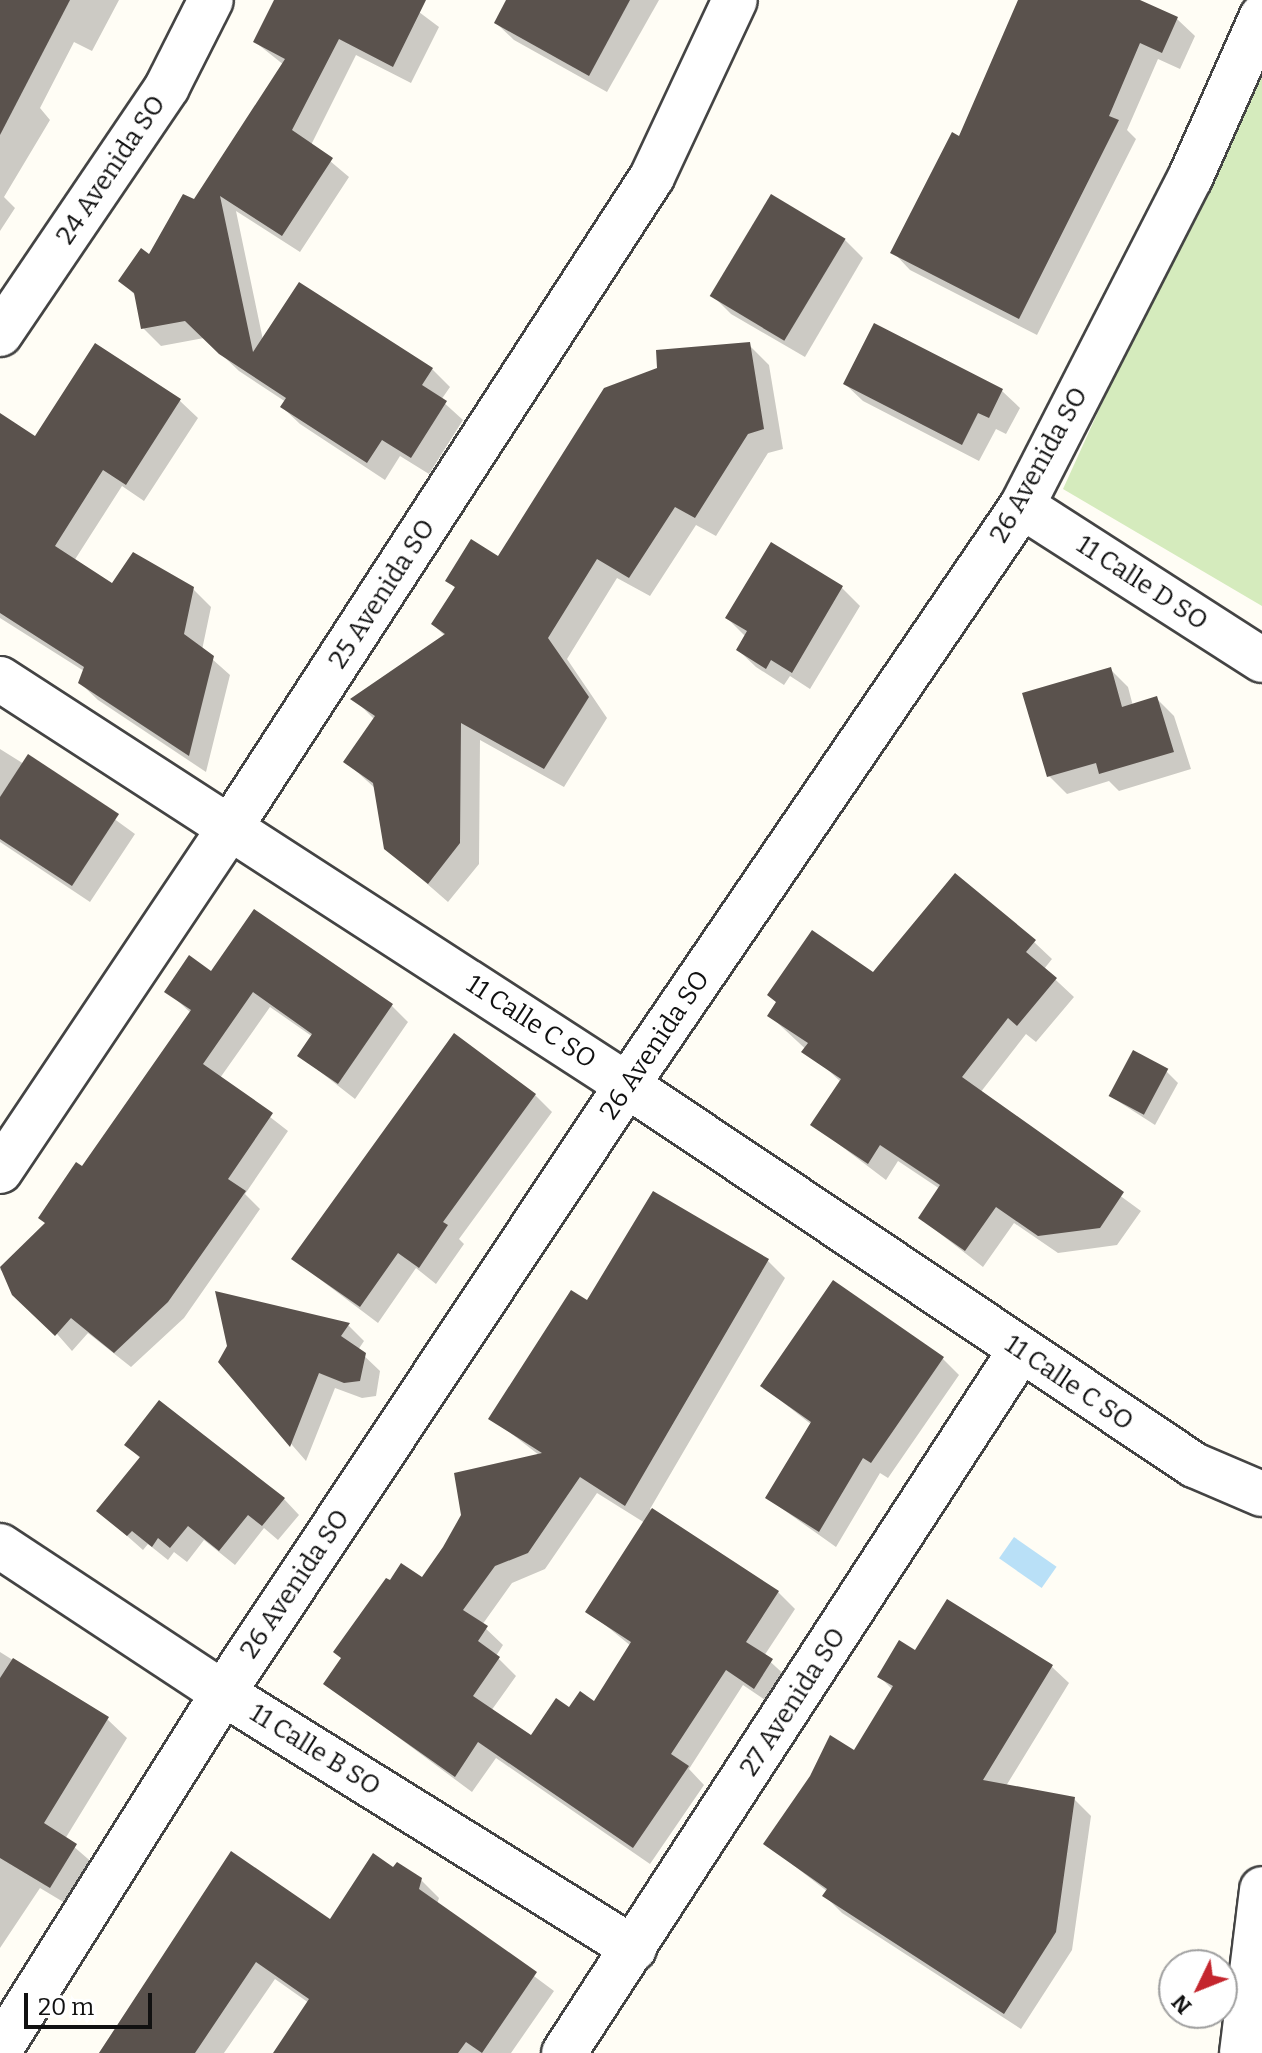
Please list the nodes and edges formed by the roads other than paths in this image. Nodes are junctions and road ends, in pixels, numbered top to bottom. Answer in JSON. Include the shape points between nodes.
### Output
{"nodes":[{"id":1,"x":211,"y":0,"type":"edge"},
{"id":2,"x":735,"y":0,"type":"edge"},
{"id":3,"x":1262,"y":16,"type":"edge"},
{"id":4,"x":0,"y":334,"type":"edge"},
{"id":5,"x":1022,"y":506,"type":"junction"},
{"id":6,"x":1262,"y":660,"type":"edge"},
{"id":7,"x":0,"y":679,"type":"edge"},
{"id":8,"x":231,"y":826,"type":"junction"},
{"id":9,"x":627,"y":1085,"type":"junction"},
{"id":10,"x":0,"y":1171,"type":"edge"},
{"id":11,"x":1020,"y":1351,"type":"junction"},
{"id":12,"x":1262,"y":1494,"type":"edge"},
{"id":13,"x":0,"y":1546,"type":"edge"},
{"id":14,"x":223,"y":1693,"type":"junction"},
{"id":15,"x":1262,"y":1889,"type":"edge"},
{"id":16,"x":634,"y":1949,"type":"junction"},
{"id":17,"x":0,"y":2049,"type":"edge"},
{"id":18,"x":564,"y":2053,"type":"edge"},
{"id":19,"x":1242,"y":2053,"type":"edge"}],
"edges":[{"from":1,"to":4,"type":"street","name":"24 Avenida SO","via":[[167,87]]},
{"from":2,"to":8,"type":"street","name":"25 Avenida SO","via":[[652,177]]},
{"from":3,"to":5,"type":"street","name":"26 Avenida SO","via":[[1190,178]]},
{"from":5,"to":6,"type":"street","name":"11 Calle D SO"},
{"from":5,"to":9,"type":"street","name":"26 Avenida SO"},
{"from":7,"to":8,"type":"street","name":"11 Calle C SO"},
{"from":8,"to":9,"type":"street","name":"11 Calle C SO"},
{"from":8,"to":10,"type":"street","name":"25 Avenida SO"},
{"from":9,"to":11,"type":"street","name":"11 Calle C SO"},
{"from":9,"to":14,"type":"street","name":"26 Avenida SO"},
{"from":11,"to":12,"type":"street","name":"11 Calle C SO","via":[[1194,1465]]},
{"from":11,"to":16,"type":"street","name":"27 Avenida SO"},
{"from":13,"to":14,"type":"street","name":"11 Calle B SO"},
{"from":14,"to":16,"type":"street","name":"11 Calle B SO"},
{"from":14,"to":17,"type":"street","name":"26 Avenida SO"},
{"from":15,"to":19,"type":"street"},
{"from":16,"to":18,"type":"street","name":"27 Avenida SO"}]}
